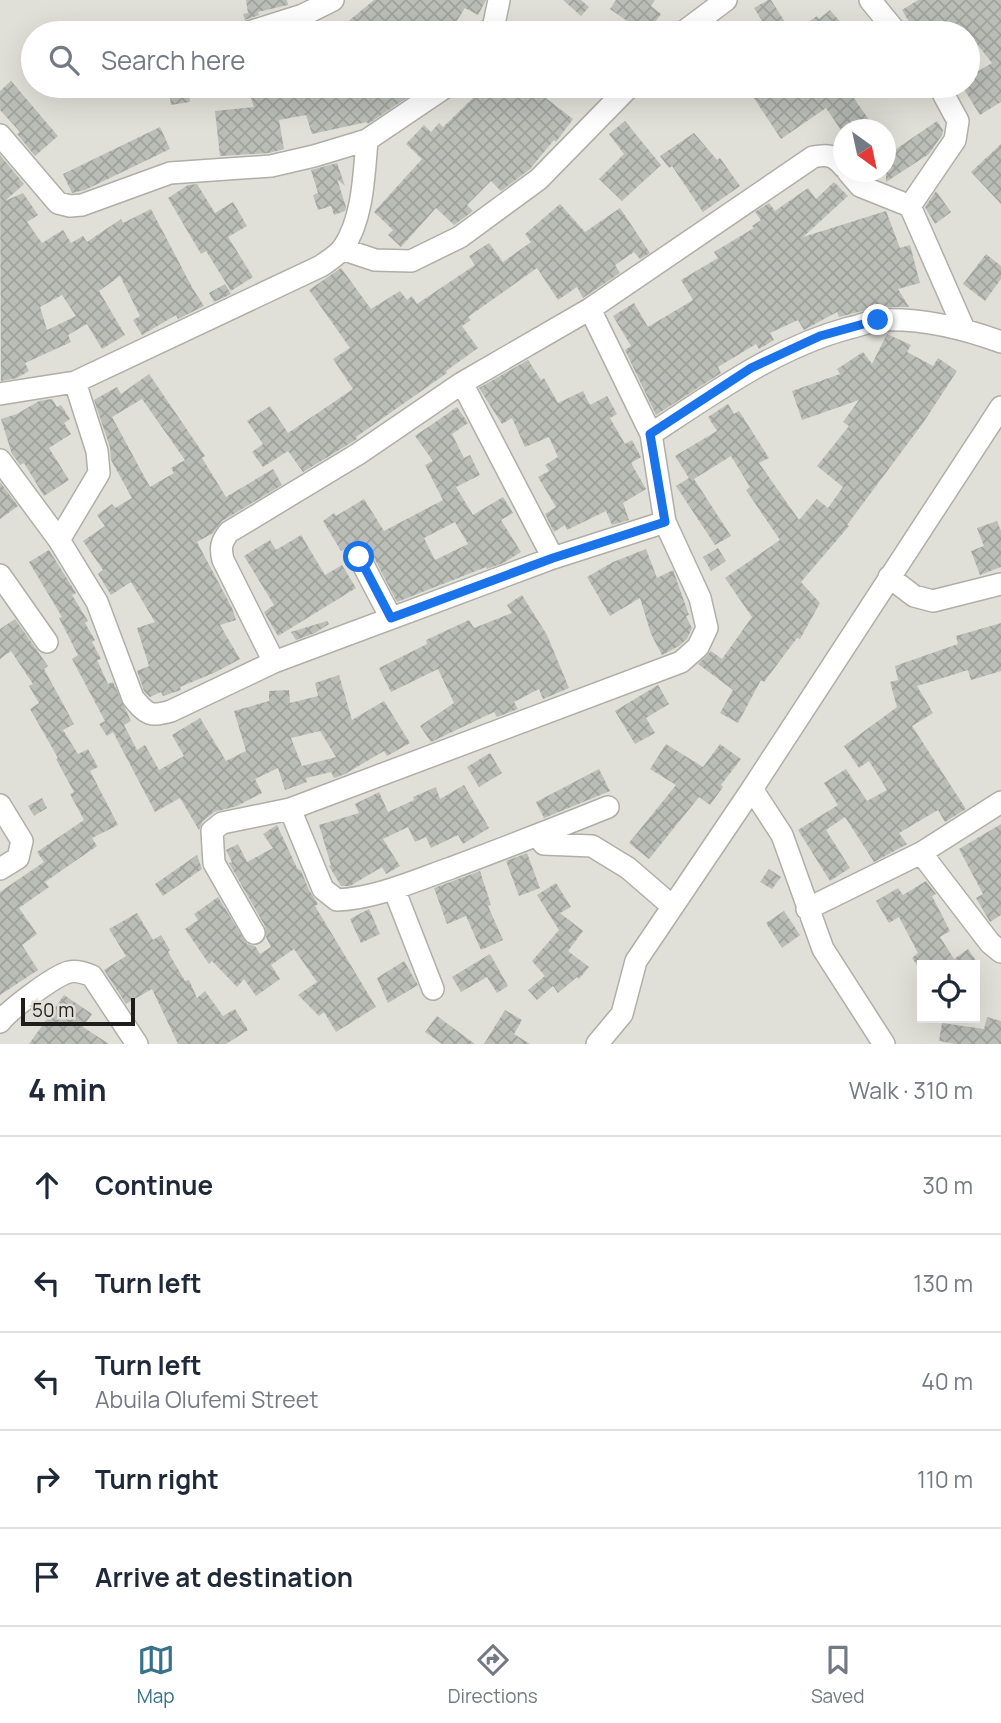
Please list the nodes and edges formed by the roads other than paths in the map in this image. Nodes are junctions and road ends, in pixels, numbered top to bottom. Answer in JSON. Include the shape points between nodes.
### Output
{"nodes":[{"id":1,"x":334,"y":0,"type":"edge"},
{"id":2,"x":499,"y":0,"type":"edge"},
{"id":3,"x":726,"y":0,"type":"edge"},
{"id":4,"x":870,"y":0,"type":"edge"},
{"id":5,"x":284,"y":21,"type":"edge"},
{"id":6,"x":495,"y":21,"type":"edge"},
{"id":7,"x":698,"y":21,"type":"edge"},
{"id":8,"x":887,"y":21,"type":"edge"},
{"id":9,"x":429,"y":98,"type":"edge"},
{"id":10,"x":618,"y":98,"type":"edge"},
{"id":11,"x":946,"y":98,"type":"edge"},
{"id":12,"x":0,"y":135,"type":"edge"},
{"id":13,"x":367,"y":140,"type":"junction"},
{"id":14,"x":833,"y":157,"type":"edge"},
{"id":15,"x":857,"y":182,"type":"edge"},
{"id":16,"x":910,"y":206,"type":"junction"},
{"id":17,"x":342,"y":250,"type":"junction"},
{"id":18,"x":590,"y":309,"type":"junction"},
{"id":19,"x":964,"y":329,"type":"junction"},
{"id":20,"x":1001,"y":342,"type":"edge"},
{"id":21,"x":75,"y":382,"type":"junction"},
{"id":22,"x":462,"y":383,"type":"junction"},
{"id":23,"x":0,"y":394,"type":"edge"},
{"id":24,"x":1001,"y":407,"type":"edge"},
{"id":25,"x":650,"y":434,"type":"junction"},
{"id":26,"x":0,"y":460,"type":"edge"},
{"id":27,"x":665,"y":522,"type":"junction"},
{"id":28,"x":59,"y":540,"type":"junction"},
{"id":29,"x":359,"y":557,"type":"dead end"},
{"id":30,"x":553,"y":558,"type":"junction"},
{"id":31,"x":0,"y":575,"type":"edge"},
{"id":32,"x":889,"y":577,"type":"junction"},
{"id":33,"x":1001,"y":584,"type":"edge"},
{"id":34,"x":391,"y":618,"type":"junction"},
{"id":35,"x":47,"y":642,"type":"dead end"},
{"id":36,"x":274,"y":662,"type":"junction"},
{"id":37,"x":752,"y":789,"type":"junction"},
{"id":38,"x":1001,"y":802,"type":"edge"},
{"id":39,"x":0,"y":805,"type":"edge"},
{"id":40,"x":608,"y":807,"type":"dead end"},
{"id":41,"x":290,"y":809,"type":"junction"},
{"id":42,"x":537,"y":836,"type":"junction"},
{"id":43,"x":921,"y":853,"type":"junction"},
{"id":44,"x":0,"y":869,"type":"edge"},
{"id":45,"x":394,"y":889,"type":"junction"},
{"id":46,"x":672,"y":906,"type":"junction"},
{"id":47,"x":807,"y":909,"type":"junction"},
{"id":48,"x":254,"y":933,"type":"dead end"},
{"id":49,"x":1001,"y":952,"type":"edge"},
{"id":50,"x":433,"y":989,"type":"dead end"},
{"id":51,"x":0,"y":1021,"type":"edge"},
{"id":52,"x":137,"y":1044,"type":"edge"},
{"id":53,"x":597,"y":1044,"type":"edge"},
{"id":54,"x":884,"y":1044,"type":"edge"}],
"edges":[{"from":1,"to":5,"type":"street"},
{"from":2,"to":6,"type":"street"},
{"from":3,"to":7,"type":"street"},
{"from":4,"to":8,"type":"street"},
{"from":9,"to":13,"type":"street"},
{"from":10,"to":17,"type":"street","via":[[539,179],[460,237],[411,261],[375,260]]},
{"from":11,"to":16,"type":"street","via":[[958,121],[955,140]]},
{"from":12,"to":13,"type":"street","via":[[58,203],[70,206],[170,173],[271,166]]},
{"from":13,"to":17,"type":"street","via":[[364,184]]},
{"from":14,"to":18,"type":"street","via":[[813,157]]},
{"from":15,"to":16,"type":"street"},
{"from":16,"to":19,"type":"street"},
{"from":17,"to":21,"type":"street","via":[[321,266]]},
{"from":18,"to":22,"type":"street"},
{"from":18,"to":25,"type":"street"},
{"from":19,"to":20,"type":"street"},
{"from":19,"to":25,"type":"street","via":[[878,320],[820,336],[751,368]]},
{"from":21,"to":23,"type":"street"},
{"from":21,"to":28,"type":"street","via":[[97,451],[99,473]]},
{"from":22,"to":30,"type":"street"},
{"from":22,"to":36,"type":"street","via":[[358,454],[229,532],[222,541],[223,559]]},
{"from":24,"to":32,"type":"street"},
{"from":25,"to":27,"type":"street"},
{"from":26,"to":28,"type":"street"},
{"from":27,"to":30,"type":"street"},
{"from":27,"to":41,"type":"street","via":[[700,598],[707,628],[698,647],[681,662]]},
{"from":28,"to":36,"type":"street","via":[[97,602],[133,698],[143,710],[154,716],[171,712]]},
{"from":29,"to":34,"type":"street"},
{"from":30,"to":34,"type":"street"},
{"from":31,"to":35,"type":"street"},
{"from":32,"to":33,"type":"street","via":[[914,596],[933,601]]},
{"from":32,"to":37,"type":"street"},
{"from":34,"to":36,"type":"street"},
{"from":37,"to":46,"type":"street"},
{"from":37,"to":47,"type":"street","via":[[782,835]]},
{"from":38,"to":43,"type":"street"},
{"from":39,"to":44,"type":"street","via":[[22,841],[18,858]]},
{"from":40,"to":42,"type":"street"},
{"from":41,"to":45,"type":"street","via":[[323,889],[337,900]]},
{"from":41,"to":48,"type":"street","via":[[222,823],[212,831],[214,863]]},
{"from":42,"to":45,"type":"street"},
{"from":42,"to":46,"type":"street","via":[[544,844],[592,846],[620,862]]},
{"from":43,"to":47,"type":"street"},
{"from":43,"to":49,"type":"street"},
{"from":45,"to":50,"type":"street"},
{"from":46,"to":53,"type":"street","via":[[636,961],[621,1014]]},
{"from":47,"to":54,"type":"street","via":[[823,949]]},
{"from":51,"to":52,"type":"street","via":[[33,993],[68,972],[80,972],[92,976]]}]}
